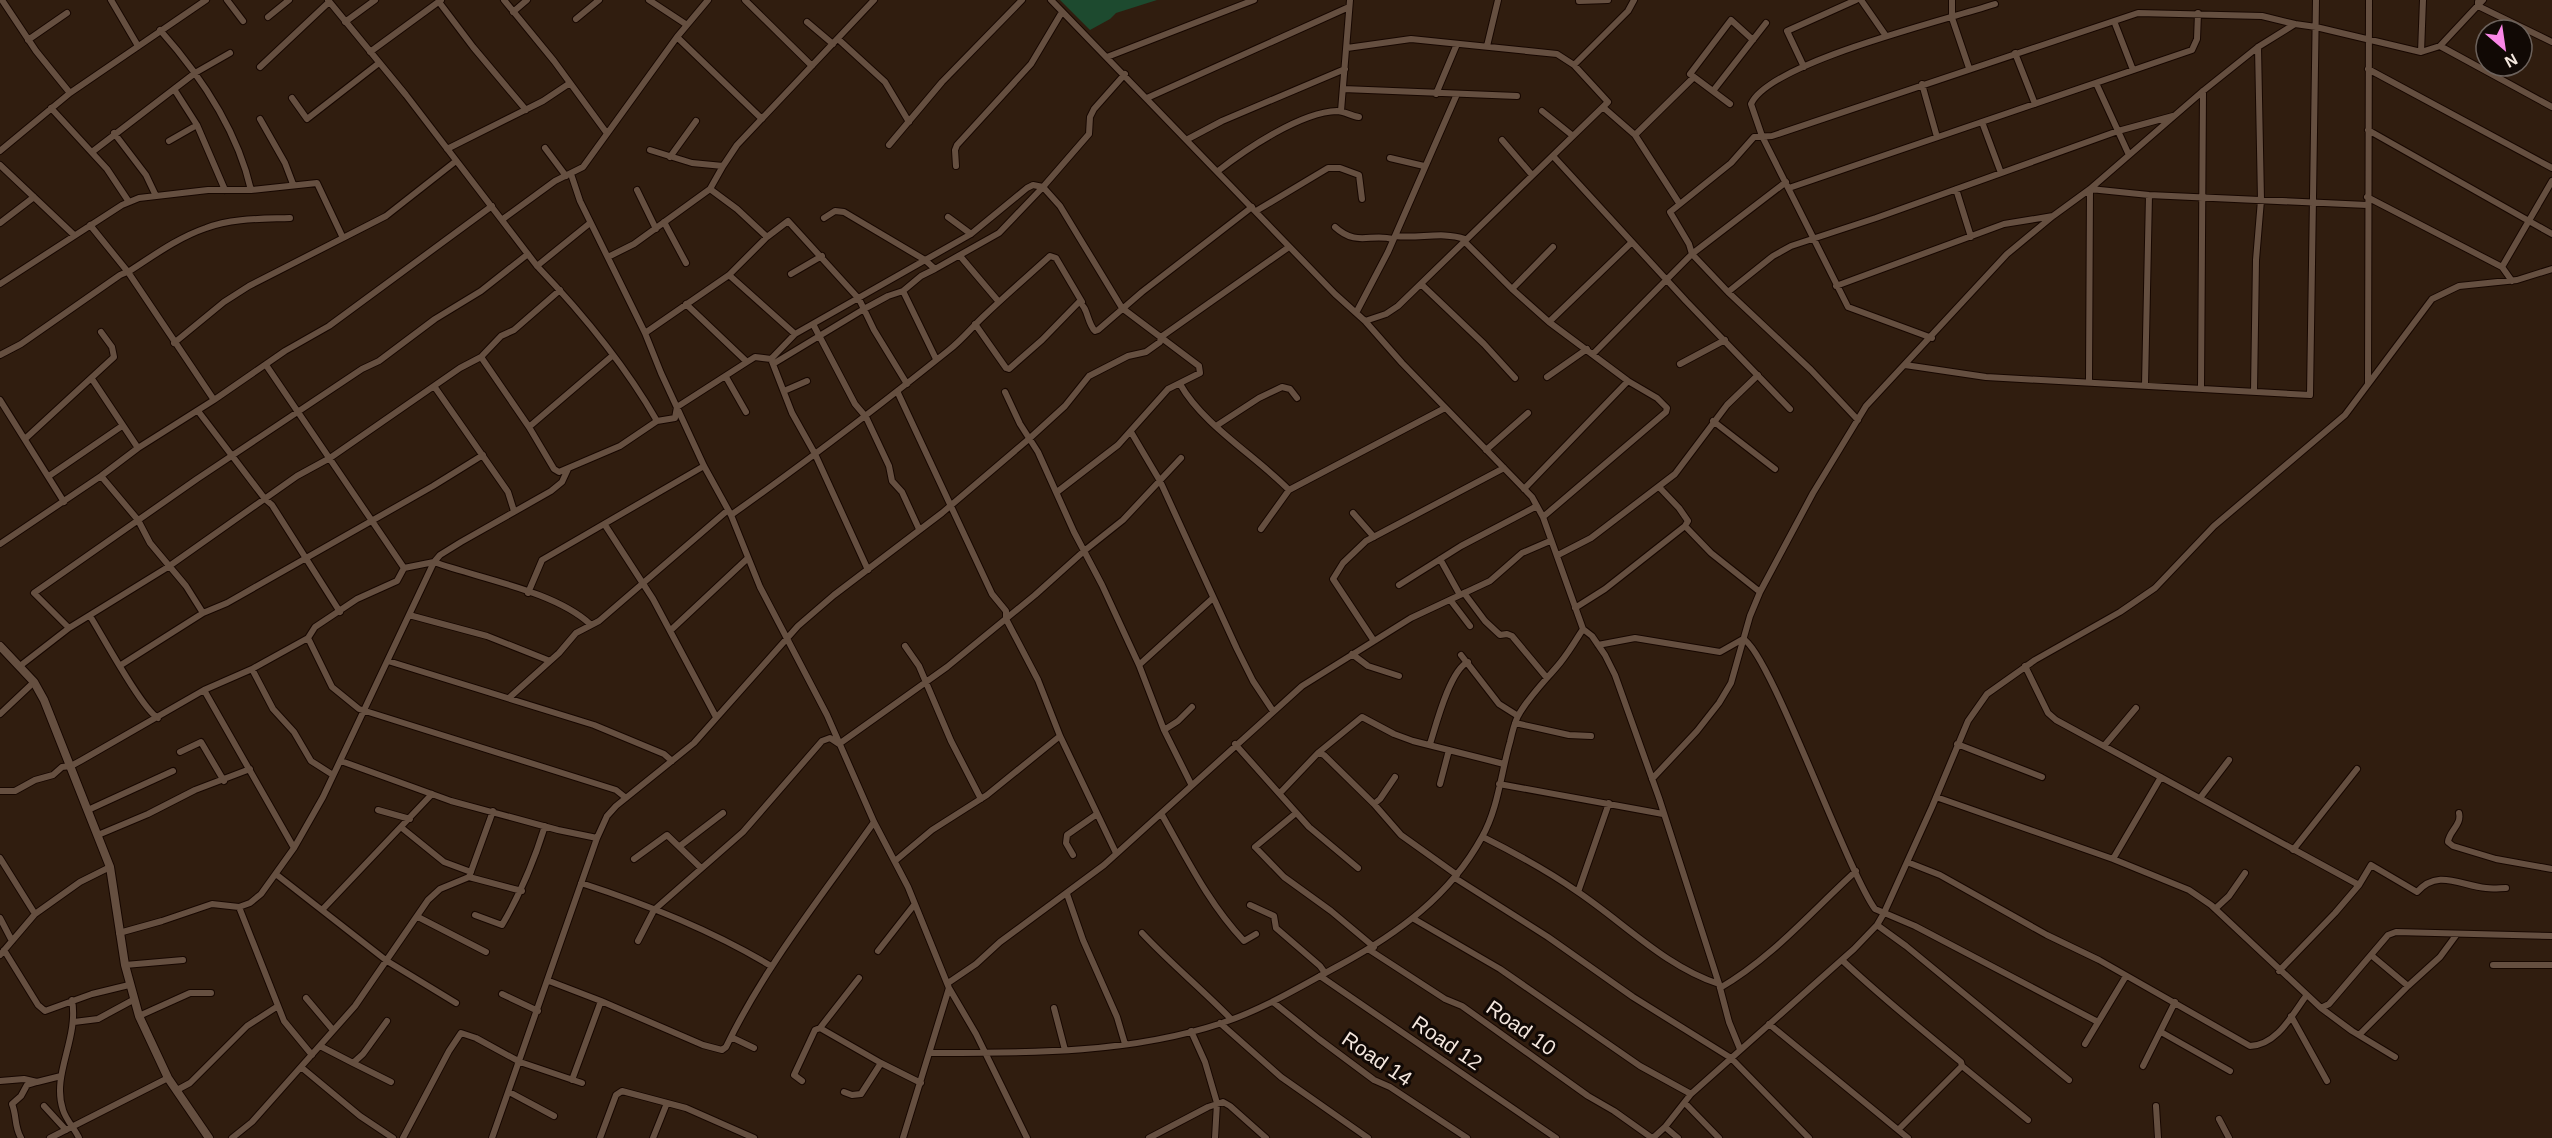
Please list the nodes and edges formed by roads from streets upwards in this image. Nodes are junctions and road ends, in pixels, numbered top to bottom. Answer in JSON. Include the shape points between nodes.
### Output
{"nodes":[{"id":1,"x":2,"y":0,"type":"edge"},
{"id":2,"x":111,"y":0,"type":"edge"},
{"id":3,"x":206,"y":0,"type":"edge"},
{"id":4,"x":227,"y":0,"type":"edge"},
{"id":5,"x":289,"y":0,"type":"edge"},
{"id":6,"x":375,"y":0,"type":"edge"},
{"id":7,"x":504,"y":0,"type":"edge"},
{"id":8,"x":527,"y":0,"type":"edge"},
{"id":9,"x":599,"y":0,"type":"edge"},
{"id":10,"x":649,"y":0,"type":"edge"},
{"id":11,"x":708,"y":0,"type":"edge"},
{"id":12,"x":874,"y":0,"type":"edge"},
{"id":13,"x":1022,"y":0,"type":"edge"},
{"id":14,"x":1051,"y":0,"type":"edge"},
{"id":15,"x":1254,"y":0,"type":"edge"},
{"id":16,"x":1498,"y":0,"type":"edge"},
{"id":17,"x":1608,"y":0,"type":"edge"},
{"id":18,"x":1634,"y":0,"type":"edge"},
{"id":19,"x":1856,"y":0,"type":"edge"},
{"id":20,"x":1862,"y":0,"type":"edge"},
{"id":21,"x":1953,"y":0,"type":"edge"},
{"id":22,"x":2316,"y":0,"type":"edge"},
{"id":23,"x":2369,"y":0,"type":"edge"},
{"id":24,"x":2423,"y":0,"type":"edge"},
{"id":25,"x":2483,"y":0,"type":"edge"},
{"id":26,"x":329,"y":1,"type":"edge"},
{"id":27,"x":440,"y":1,"type":"edge"},
{"id":28,"x":749,"y":1,"type":"edge"},
{"id":29,"x":1579,"y":2,"type":"dead end"},
{"id":30,"x":1350,"y":3,"type":"edge"},
{"id":31,"x":2478,"y":3,"type":"edge"},
{"id":32,"x":1995,"y":4,"type":"dead end"},
{"id":33,"x":513,"y":12,"type":"junction"},
{"id":34,"x":1062,"y":12,"type":"junction"},
{"id":35,"x":67,"y":13,"type":"dead end"},
{"id":36,"x":2198,"y":13,"type":"junction"},
{"id":37,"x":268,"y":17,"type":"dead end"},
{"id":38,"x":1952,"y":18,"type":"junction"},
{"id":39,"x":576,"y":19,"type":"dead end"},
{"id":40,"x":243,"y":21,"type":"dead end"},
{"id":41,"x":2114,"y":21,"type":"junction"},
{"id":42,"x":345,"y":22,"type":"junction"},
{"id":43,"x":807,"y":22,"type":"dead end"},
{"id":44,"x":1766,"y":23,"type":"dead end"},
{"id":45,"x":2295,"y":24,"type":"junction"},
{"id":46,"x":687,"y":25,"type":"junction"},
{"id":47,"x":2316,"y":27,"type":"junction"},
{"id":48,"x":160,"y":30,"type":"junction"},
{"id":49,"x":1886,"y":36,"type":"junction"},
{"id":50,"x":677,"y":37,"type":"junction"},
{"id":51,"x":28,"y":40,"type":"junction"},
{"id":52,"x":1753,"y":40,"type":"junction"},
{"id":53,"x":2368,"y":40,"type":"junction"},
{"id":54,"x":836,"y":42,"type":"junction"},
{"id":55,"x":2552,"y":42,"type":"edge"},
{"id":56,"x":1457,"y":44,"type":"junction"},
{"id":57,"x":138,"y":46,"type":"junction"},
{"id":58,"x":1487,"y":46,"type":"junction"},
{"id":59,"x":2440,"y":46,"type":"junction"},
{"id":60,"x":2258,"y":47,"type":"junction"},
{"id":61,"x":1347,"y":48,"type":"junction"},
{"id":62,"x":230,"y":52,"type":"dead end"},
{"id":63,"x":370,"y":52,"type":"junction"},
{"id":64,"x":2421,"y":52,"type":"junction"},
{"id":65,"x":2015,"y":53,"type":"junction"},
{"id":66,"x":1107,"y":57,"type":"junction"},
{"id":67,"x":379,"y":63,"type":"junction"},
{"id":68,"x":1574,"y":65,"type":"junction"},
{"id":69,"x":812,"y":66,"type":"junction"},
{"id":70,"x":260,"y":67,"type":"dead end"},
{"id":71,"x":1804,"y":67,"type":"junction"},
{"id":72,"x":1970,"y":68,"type":"junction"},
{"id":73,"x":1345,"y":69,"type":"junction"},
{"id":74,"x":2368,"y":69,"type":"junction"},
{"id":75,"x":2133,"y":70,"type":"junction"},
{"id":76,"x":195,"y":73,"type":"junction"},
{"id":77,"x":1125,"y":75,"type":"junction"},
{"id":78,"x":1694,"y":77,"type":"junction"},
{"id":79,"x":570,"y":83,"type":"junction"},
{"id":80,"x":2096,"y":83,"type":"junction"},
{"id":81,"x":1922,"y":84,"type":"junction"},
{"id":82,"x":174,"y":89,"type":"junction"},
{"id":83,"x":1343,"y":89,"type":"junction"},
{"id":84,"x":1713,"y":91,"type":"junction"},
{"id":85,"x":2203,"y":91,"type":"junction"},
{"id":86,"x":70,"y":93,"type":"junction"},
{"id":87,"x":1436,"y":94,"type":"junction"},
{"id":88,"x":1457,"y":94,"type":"junction"},
{"id":89,"x":1517,"y":96,"type":"dead end"},
{"id":90,"x":292,"y":98,"type":"dead end"},
{"id":91,"x":1147,"y":98,"type":"junction"},
{"id":92,"x":1730,"y":104,"type":"dead end"},
{"id":93,"x":2035,"y":104,"type":"junction"},
{"id":94,"x":2552,"y":107,"type":"edge"},
{"id":95,"x":51,"y":108,"type":"junction"},
{"id":96,"x":1604,"y":108,"type":"junction"},
{"id":97,"x":526,"y":110,"type":"junction"},
{"id":98,"x":1341,"y":111,"type":"junction"},
{"id":99,"x":1542,"y":111,"type":"dead end"},
{"id":100,"x":2176,"y":115,"type":"junction"},
{"id":101,"x":1359,"y":117,"type":"dead end"},
{"id":102,"x":260,"y":119,"type":"dead end"},
{"id":103,"x":762,"y":119,"type":"junction"},
{"id":104,"x":696,"y":121,"type":"dead end"},
{"id":105,"x":909,"y":122,"type":"junction"},
{"id":106,"x":1982,"y":122,"type":"junction"},
{"id":107,"x":197,"y":124,"type":"junction"},
{"id":108,"x":2368,"y":130,"type":"junction"},
{"id":109,"x":2118,"y":131,"type":"junction"},
{"id":110,"x":606,"y":132,"type":"junction"},
{"id":111,"x":114,"y":133,"type":"junction"},
{"id":112,"x":1635,"y":135,"type":"junction"},
{"id":113,"x":1573,"y":136,"type":"junction"},
{"id":114,"x":1762,"y":136,"type":"junction"},
{"id":115,"x":1937,"y":137,"type":"junction"},
{"id":116,"x":1188,"y":139,"type":"junction"},
{"id":117,"x":1502,"y":140,"type":"dead end"},
{"id":118,"x":169,"y":141,"type":"dead end"},
{"id":119,"x":888,"y":145,"type":"dead end"},
{"id":120,"x":545,"y":148,"type":"dead end"},
{"id":121,"x":447,"y":149,"type":"junction"},
{"id":122,"x":650,"y":150,"type":"dead end"},
{"id":123,"x":0,"y":151,"type":"edge"},
{"id":124,"x":92,"y":152,"type":"junction"},
{"id":125,"x":2129,"y":155,"type":"junction"},
{"id":126,"x":1553,"y":156,"type":"junction"},
{"id":127,"x":670,"y":157,"type":"junction"},
{"id":128,"x":1390,"y":158,"type":"dead end"},
{"id":129,"x":456,"y":161,"type":"junction"},
{"id":130,"x":0,"y":165,"type":"edge"},
{"id":131,"x":723,"y":166,"type":"junction"},
{"id":132,"x":956,"y":166,"type":"dead end"},
{"id":133,"x":1425,"y":166,"type":"junction"},
{"id":134,"x":2552,"y":168,"type":"edge"},
{"id":135,"x":1218,"y":171,"type":"junction"},
{"id":136,"x":2001,"y":173,"type":"junction"},
{"id":137,"x":569,"y":175,"type":"junction"},
{"id":138,"x":1532,"y":175,"type":"junction"},
{"id":139,"x":2552,"y":181,"type":"edge"},
{"id":140,"x":293,"y":184,"type":"junction"},
{"id":141,"x":1787,"y":185,"type":"junction"},
{"id":142,"x":1043,"y":188,"type":"junction"},
{"id":143,"x":710,"y":189,"type":"junction"},
{"id":144,"x":1956,"y":189,"type":"junction"},
{"id":145,"x":2090,"y":189,"type":"junction"},
{"id":146,"x":225,"y":190,"type":"junction"},
{"id":147,"x":251,"y":190,"type":"junction"},
{"id":148,"x":637,"y":190,"type":"dead end"},
{"id":149,"x":2149,"y":195,"type":"junction"},
{"id":150,"x":156,"y":196,"type":"junction"},
{"id":151,"x":2203,"y":196,"type":"junction"},
{"id":152,"x":34,"y":197,"type":"junction"},
{"id":153,"x":2367,"y":197,"type":"junction"},
{"id":154,"x":1362,"y":199,"type":"dead end"},
{"id":155,"x":2262,"y":200,"type":"junction"},
{"id":156,"x":129,"y":202,"type":"junction"},
{"id":157,"x":2313,"y":202,"type":"junction"},
{"id":158,"x":1679,"y":203,"type":"junction"},
{"id":159,"x":2367,"y":205,"type":"junction"},
{"id":160,"x":492,"y":206,"type":"junction"},
{"id":161,"x":1254,"y":209,"type":"junction"},
{"id":162,"x":948,"y":216,"type":"dead end"},
{"id":163,"x":2054,"y":216,"type":"junction"},
{"id":164,"x":290,"y":218,"type":"dead end"},
{"id":165,"x":824,"y":218,"type":"dead end"},
{"id":166,"x":502,"y":219,"type":"junction"},
{"id":167,"x":2530,"y":221,"type":"junction"},
{"id":168,"x":664,"y":222,"type":"junction"},
{"id":169,"x":0,"y":223,"type":"edge"},
{"id":170,"x":590,"y":223,"type":"junction"},
{"id":171,"x":90,"y":225,"type":"junction"},
{"id":172,"x":1335,"y":227,"type":"dead end"},
{"id":173,"x":656,"y":230,"type":"junction"},
{"id":174,"x":971,"y":234,"type":"junction"},
{"id":175,"x":2552,"y":234,"type":"edge"},
{"id":176,"x":74,"y":235,"type":"junction"},
{"id":177,"x":767,"y":237,"type":"junction"},
{"id":178,"x":1971,"y":237,"type":"junction"},
{"id":179,"x":344,"y":238,"type":"junction"},
{"id":180,"x":1394,"y":238,"type":"junction"},
{"id":181,"x":1814,"y":238,"type":"junction"},
{"id":182,"x":1464,"y":240,"type":"junction"},
{"id":183,"x":1632,"y":242,"type":"junction"},
{"id":184,"x":1289,"y":247,"type":"junction"},
{"id":185,"x":1553,"y":247,"type":"dead end"},
{"id":186,"x":528,"y":254,"type":"junction"},
{"id":187,"x":1692,"y":254,"type":"junction"},
{"id":188,"x":822,"y":256,"type":"junction"},
{"id":189,"x":960,"y":256,"type":"junction"},
{"id":190,"x":608,"y":257,"type":"junction"},
{"id":191,"x":925,"y":261,"type":"junction"},
{"id":192,"x":686,"y":262,"type":"dead end"},
{"id":193,"x":537,"y":266,"type":"junction"},
{"id":194,"x":2502,"y":267,"type":"junction"},
{"id":195,"x":935,"y":269,"type":"junction"},
{"id":196,"x":2552,"y":269,"type":"edge"},
{"id":197,"x":128,"y":272,"type":"junction"},
{"id":198,"x":729,"y":274,"type":"junction"},
{"id":199,"x":791,"y":274,"type":"dead end"},
{"id":200,"x":1667,"y":280,"type":"junction"},
{"id":201,"x":2512,"y":281,"type":"junction"},
{"id":202,"x":0,"y":284,"type":"edge"},
{"id":203,"x":1421,"y":284,"type":"junction"},
{"id":204,"x":1836,"y":286,"type":"junction"},
{"id":205,"x":1512,"y":289,"type":"junction"},
{"id":206,"x":560,"y":290,"type":"junction"},
{"id":207,"x":903,"y":291,"type":"junction"},
{"id":208,"x":1728,"y":292,"type":"junction"},
{"id":209,"x":859,"y":299,"type":"junction"},
{"id":210,"x":999,"y":302,"type":"junction"},
{"id":211,"x":1082,"y":302,"type":"junction"},
{"id":212,"x":686,"y":304,"type":"junction"},
{"id":213,"x":1122,"y":308,"type":"junction"},
{"id":214,"x":864,"y":309,"type":"junction"},
{"id":215,"x":1356,"y":313,"type":"junction"},
{"id":216,"x":1365,"y":321,"type":"junction"},
{"id":217,"x":1549,"y":322,"type":"junction"},
{"id":218,"x":813,"y":324,"type":"junction"},
{"id":219,"x":975,"y":324,"type":"junction"},
{"id":220,"x":101,"y":332,"type":"dead end"},
{"id":221,"x":645,"y":333,"type":"junction"},
{"id":222,"x":795,"y":334,"type":"junction"},
{"id":223,"x":820,"y":336,"type":"junction"},
{"id":224,"x":1161,"y":337,"type":"junction"},
{"id":225,"x":1932,"y":338,"type":"junction"},
{"id":226,"x":1725,"y":340,"type":"junction"},
{"id":227,"x":174,"y":343,"type":"junction"},
{"id":228,"x":1590,"y":351,"type":"junction"},
{"id":229,"x":0,"y":355,"type":"edge"},
{"id":230,"x":612,"y":356,"type":"junction"},
{"id":231,"x":481,"y":357,"type":"junction"},
{"id":232,"x":936,"y":359,"type":"junction"},
{"id":233,"x":772,"y":361,"type":"junction"},
{"id":234,"x":747,"y":362,"type":"junction"},
{"id":235,"x":1680,"y":364,"type":"dead end"},
{"id":236,"x":266,"y":365,"type":"junction"},
{"id":237,"x":1905,"y":365,"type":"junction"},
{"id":238,"x":1758,"y":375,"type":"junction"},
{"id":239,"x":726,"y":377,"type":"junction"},
{"id":240,"x":1547,"y":377,"type":"dead end"},
{"id":241,"x":1515,"y":378,"type":"dead end"},
{"id":242,"x":92,"y":379,"type":"junction"},
{"id":243,"x":807,"y":381,"type":"dead end"},
{"id":244,"x":1628,"y":381,"type":"junction"},
{"id":245,"x":2089,"y":382,"type":"junction"},
{"id":246,"x":907,"y":384,"type":"junction"},
{"id":247,"x":1180,"y":384,"type":"junction"},
{"id":248,"x":2368,"y":384,"type":"junction"},
{"id":249,"x":2145,"y":385,"type":"junction"},
{"id":250,"x":434,"y":386,"type":"junction"},
{"id":251,"x":2201,"y":388,"type":"junction"},
{"id":252,"x":784,"y":391,"type":"junction"},
{"id":253,"x":2254,"y":391,"type":"junction"},
{"id":254,"x":1005,"y":392,"type":"dead end"},
{"id":255,"x":898,"y":393,"type":"junction"},
{"id":256,"x":1297,"y":398,"type":"dead end"},
{"id":257,"x":0,"y":400,"type":"edge"},
{"id":258,"x":214,"y":400,"type":"junction"},
{"id":259,"x":677,"y":407,"type":"junction"},
{"id":260,"x":1445,"y":408,"type":"junction"},
{"id":261,"x":1790,"y":409,"type":"dead end"},
{"id":262,"x":198,"y":411,"type":"junction"},
{"id":263,"x":298,"y":411,"type":"junction"},
{"id":264,"x":746,"y":412,"type":"dead end"},
{"id":265,"x":1528,"y":413,"type":"dead end"},
{"id":266,"x":866,"y":417,"type":"junction"},
{"id":267,"x":1858,"y":420,"type":"junction"},
{"id":268,"x":657,"y":421,"type":"junction"},
{"id":269,"x":1713,"y":422,"type":"junction"},
{"id":270,"x":122,"y":426,"type":"junction"},
{"id":271,"x":1216,"y":426,"type":"junction"},
{"id":272,"x":529,"y":427,"type":"junction"},
{"id":273,"x":1131,"y":432,"type":"junction"},
{"id":274,"x":1030,"y":438,"type":"junction"},
{"id":275,"x":25,"y":439,"type":"junction"},
{"id":276,"x":138,"y":448,"type":"junction"},
{"id":277,"x":1486,"y":450,"type":"junction"},
{"id":278,"x":483,"y":454,"type":"junction"},
{"id":279,"x":815,"y":454,"type":"junction"},
{"id":280,"x":233,"y":456,"type":"junction"},
{"id":281,"x":330,"y":458,"type":"junction"},
{"id":282,"x":1181,"y":458,"type":"dead end"},
{"id":283,"x":704,"y":466,"type":"junction"},
{"id":284,"x":1504,"y":468,"type":"junction"},
{"id":285,"x":568,"y":469,"type":"junction"},
{"id":286,"x":1774,"y":469,"type":"dead end"},
{"id":287,"x":49,"y":476,"type":"junction"},
{"id":288,"x":101,"y":476,"type":"junction"},
{"id":289,"x":1160,"y":481,"type":"junction"},
{"id":290,"x":1659,"y":487,"type":"junction"},
{"id":291,"x":1524,"y":489,"type":"junction"},
{"id":292,"x":1289,"y":490,"type":"junction"},
{"id":293,"x":1057,"y":492,"type":"junction"},
{"id":294,"x":265,"y":499,"type":"junction"},
{"id":295,"x":64,"y":502,"type":"junction"},
{"id":296,"x":952,"y":505,"type":"junction"},
{"id":297,"x":1538,"y":506,"type":"junction"},
{"id":298,"x":514,"y":511,"type":"junction"},
{"id":299,"x":729,"y":513,"type":"junction"},
{"id":300,"x":1353,"y":513,"type":"dead end"},
{"id":301,"x":1543,"y":517,"type":"junction"},
{"id":302,"x":370,"y":519,"type":"junction"},
{"id":303,"x":138,"y":520,"type":"junction"},
{"id":304,"x":605,"y":525,"type":"junction"},
{"id":305,"x":1685,"y":526,"type":"junction"},
{"id":306,"x":919,"y":529,"type":"junction"},
{"id":307,"x":1261,"y":529,"type":"dead end"},
{"id":308,"x":1374,"y":537,"type":"junction"},
{"id":309,"x":1550,"y":541,"type":"junction"},
{"id":310,"x":0,"y":544,"type":"edge"},
{"id":311,"x":1084,"y":551,"type":"junction"},
{"id":312,"x":1558,"y":555,"type":"junction"},
{"id":313,"x":306,"y":557,"type":"junction"},
{"id":314,"x":748,"y":558,"type":"junction"},
{"id":315,"x":1440,"y":559,"type":"junction"},
{"id":316,"x":434,"y":562,"type":"junction"},
{"id":317,"x":168,"y":567,"type":"junction"},
{"id":318,"x":404,"y":568,"type":"junction"},
{"id":319,"x":868,"y":570,"type":"junction"},
{"id":320,"x":643,"y":584,"type":"junction"},
{"id":321,"x":1399,"y":585,"type":"dead end"},
{"id":322,"x":1760,"y":592,"type":"junction"},
{"id":323,"x":528,"y":593,"type":"junction"},
{"id":324,"x":1462,"y":594,"type":"junction"},
{"id":325,"x":1213,"y":598,"type":"junction"},
{"id":326,"x":1451,"y":601,"type":"junction"},
{"id":327,"x":1575,"y":608,"type":"junction"},
{"id":328,"x":340,"y":612,"type":"junction"},
{"id":329,"x":203,"y":613,"type":"junction"},
{"id":330,"x":90,"y":615,"type":"junction"},
{"id":331,"x":409,"y":615,"type":"junction"},
{"id":332,"x":1006,"y":619,"type":"junction"},
{"id":333,"x":590,"y":624,"type":"junction"},
{"id":334,"x":1470,"y":626,"type":"dead end"},
{"id":335,"x":69,"y":628,"type":"junction"},
{"id":336,"x":1583,"y":629,"type":"junction"},
{"id":337,"x":670,"y":630,"type":"junction"},
{"id":338,"x":308,"y":638,"type":"junction"},
{"id":339,"x":1743,"y":639,"type":"junction"},
{"id":340,"x":787,"y":640,"type":"junction"},
{"id":341,"x":1374,"y":641,"type":"junction"},
{"id":342,"x":1598,"y":645,"type":"junction"},
{"id":343,"x":0,"y":646,"type":"edge"},
{"id":344,"x":905,"y":646,"type":"dead end"},
{"id":345,"x":1352,"y":654,"type":"junction"},
{"id":346,"x":1461,"y":656,"type":"dead end"},
{"id":347,"x":388,"y":661,"type":"junction"},
{"id":348,"x":550,"y":661,"type":"junction"},
{"id":349,"x":1468,"y":662,"type":"junction"},
{"id":350,"x":121,"y":665,"type":"junction"},
{"id":351,"x":1139,"y":665,"type":"junction"},
{"id":352,"x":20,"y":666,"type":"junction"},
{"id":353,"x":2025,"y":666,"type":"junction"},
{"id":354,"x":252,"y":669,"type":"junction"},
{"id":355,"x":1399,"y":676,"type":"dead end"},
{"id":356,"x":1547,"y":678,"type":"junction"},
{"id":357,"x":34,"y":682,"type":"junction"},
{"id":358,"x":925,"y":682,"type":"junction"},
{"id":359,"x":204,"y":690,"type":"junction"},
{"id":360,"x":509,"y":698,"type":"junction"},
{"id":361,"x":1192,"y":707,"type":"dead end"},
{"id":362,"x":2136,"y":708,"type":"dead end"},
{"id":363,"x":1273,"y":711,"type":"junction"},
{"id":364,"x":365,"y":712,"type":"junction"},
{"id":365,"x":0,"y":714,"type":"edge"},
{"id":366,"x":716,"y":717,"type":"junction"},
{"id":367,"x":154,"y":718,"type":"junction"},
{"id":368,"x":1516,"y":719,"type":"junction"},
{"id":369,"x":1164,"y":730,"type":"junction"},
{"id":370,"x":1060,"y":736,"type":"junction"},
{"id":371,"x":1591,"y":736,"type":"dead end"},
{"id":372,"x":839,"y":744,"type":"junction"},
{"id":373,"x":1235,"y":744,"type":"junction"},
{"id":374,"x":1430,"y":744,"type":"junction"},
{"id":375,"x":1957,"y":744,"type":"junction"},
{"id":376,"x":2104,"y":746,"type":"junction"},
{"id":377,"x":1449,"y":750,"type":"junction"},
{"id":378,"x":180,"y":752,"type":"dead end"},
{"id":379,"x":1322,"y":752,"type":"junction"},
{"id":380,"x":2229,"y":760,"type":"dead end"},
{"id":381,"x":341,"y":761,"type":"junction"},
{"id":382,"x":672,"y":761,"type":"junction"},
{"id":383,"x":1504,"y":764,"type":"junction"},
{"id":384,"x":71,"y":766,"type":"junction"},
{"id":385,"x":2357,"y":768,"type":"dead end"},
{"id":386,"x":250,"y":769,"type":"junction"},
{"id":387,"x":173,"y":771,"type":"dead end"},
{"id":388,"x":333,"y":775,"type":"junction"},
{"id":389,"x":1395,"y":777,"type":"dead end"},
{"id":390,"x":2042,"y":777,"type":"dead end"},
{"id":391,"x":2161,"y":777,"type":"junction"},
{"id":392,"x":1652,"y":779,"type":"junction"},
{"id":393,"x":224,"y":781,"type":"junction"},
{"id":394,"x":1191,"y":784,"type":"junction"},
{"id":395,"x":1440,"y":784,"type":"dead end"},
{"id":396,"x":1499,"y":784,"type":"junction"},
{"id":397,"x":0,"y":791,"type":"edge"},
{"id":398,"x":1280,"y":793,"type":"junction"},
{"id":399,"x":432,"y":794,"type":"junction"},
{"id":400,"x":1936,"y":796,"type":"junction"},
{"id":401,"x":626,"y":798,"type":"junction"},
{"id":402,"x":2200,"y":798,"type":"junction"},
{"id":403,"x":981,"y":799,"type":"junction"},
{"id":404,"x":1609,"y":803,"type":"junction"},
{"id":405,"x":1374,"y":804,"type":"junction"},
{"id":406,"x":88,"y":810,"type":"junction"},
{"id":407,"x":378,"y":810,"type":"dead end"},
{"id":408,"x":493,"y":812,"type":"junction"},
{"id":409,"x":723,"y":813,"type":"dead end"},
{"id":410,"x":1296,"y":813,"type":"junction"},
{"id":411,"x":2459,"y":813,"type":"dead end"},
{"id":412,"x":1097,"y":814,"type":"junction"},
{"id":413,"x":1664,"y":814,"type":"junction"},
{"id":414,"x":1162,"y":815,"type":"junction"},
{"id":415,"x":410,"y":819,"type":"junction"},
{"id":416,"x":874,"y":822,"type":"junction"},
{"id":417,"x":545,"y":826,"type":"junction"},
{"id":418,"x":402,"y":828,"type":"junction"},
{"id":419,"x":98,"y":835,"type":"junction"},
{"id":420,"x":1483,"y":837,"type":"junction"},
{"id":421,"x":597,"y":838,"type":"junction"},
{"id":422,"x":680,"y":846,"type":"junction"},
{"id":423,"x":294,"y":848,"type":"junction"},
{"id":424,"x":2293,"y":850,"type":"junction"},
{"id":425,"x":1116,"y":853,"type":"junction"},
{"id":426,"x":1073,"y":855,"type":"dead end"},
{"id":427,"x":0,"y":858,"type":"edge"},
{"id":428,"x":634,"y":859,"type":"dead end"},
{"id":429,"x":2113,"y":859,"type":"junction"},
{"id":430,"x":895,"y":861,"type":"junction"},
{"id":431,"x":1907,"y":862,"type":"junction"},
{"id":432,"x":110,"y":867,"type":"junction"},
{"id":433,"x":701,"y":868,"type":"junction"},
{"id":434,"x":1358,"y":868,"type":"dead end"},
{"id":435,"x":2552,"y":870,"type":"edge"},
{"id":436,"x":1856,"y":871,"type":"junction"},
{"id":437,"x":2245,"y":873,"type":"dead end"},
{"id":438,"x":470,"y":874,"type":"junction"},
{"id":439,"x":277,"y":875,"type":"junction"},
{"id":440,"x":1456,"y":877,"type":"junction"},
{"id":441,"x":581,"y":883,"type":"junction"},
{"id":442,"x":2359,"y":885,"type":"junction"},
{"id":443,"x":2506,"y":888,"type":"dead end"},
{"id":444,"x":522,"y":891,"type":"junction"},
{"id":445,"x":1578,"y":892,"type":"junction"},
{"id":446,"x":1067,"y":894,"type":"junction"},
{"id":447,"x":914,"y":904,"type":"junction"},
{"id":448,"x":1250,"y":905,"type":"dead end"},
{"id":449,"x":238,"y":907,"type":"junction"},
{"id":450,"x":2215,"y":909,"type":"junction"},
{"id":451,"x":322,"y":910,"type":"junction"},
{"id":452,"x":654,"y":910,"type":"junction"},
{"id":453,"x":1884,"y":913,"type":"junction"},
{"id":454,"x":35,"y":914,"type":"junction"},
{"id":455,"x":475,"y":915,"type":"dead end"},
{"id":456,"x":418,"y":916,"type":"junction"},
{"id":457,"x":0,"y":918,"type":"edge"},
{"id":458,"x":1414,"y":919,"type":"junction"},
{"id":459,"x":1877,"y":925,"type":"junction"},
{"id":460,"x":8,"y":931,"type":"junction"},
{"id":461,"x":20,"y":933,"type":"junction"},
{"id":462,"x":119,"y":933,"type":"junction"},
{"id":463,"x":1142,"y":933,"type":"dead end"},
{"id":464,"x":1256,"y":934,"type":"dead end"},
{"id":465,"x":2457,"y":934,"type":"junction"},
{"id":466,"x":2552,"y":936,"type":"edge"},
{"id":467,"x":638,"y":940,"type":"dead end"},
{"id":468,"x":12,"y":941,"type":"junction"},
{"id":469,"x":1371,"y":948,"type":"junction"},
{"id":470,"x":878,"y":951,"type":"dead end"},
{"id":471,"x":2,"y":952,"type":"edge"},
{"id":472,"x":486,"y":952,"type":"dead end"},
{"id":473,"x":2371,"y":955,"type":"junction"},
{"id":474,"x":183,"y":960,"type":"dead end"},
{"id":475,"x":1842,"y":960,"type":"junction"},
{"id":476,"x":387,"y":961,"type":"junction"},
{"id":477,"x":125,"y":965,"type":"junction"},
{"id":478,"x":2493,"y":965,"type":"dead end"},
{"id":479,"x":2552,"y":965,"type":"edge"},
{"id":480,"x":771,"y":966,"type":"junction"},
{"id":481,"x":2279,"y":971,"type":"junction"},
{"id":482,"x":1323,"y":975,"type":"junction"},
{"id":483,"x":2126,"y":976,"type":"junction"},
{"id":484,"x":859,"y":978,"type":"dead end"},
{"id":485,"x":549,"y":981,"type":"junction"},
{"id":486,"x":129,"y":985,"type":"junction"},
{"id":487,"x":948,"y":986,"type":"junction"},
{"id":488,"x":1720,"y":986,"type":"junction"},
{"id":489,"x":2408,"y":986,"type":"junction"},
{"id":490,"x":211,"y":993,"type":"dead end"},
{"id":491,"x":502,"y":994,"type":"dead end"},
{"id":492,"x":2306,"y":996,"type":"junction"},
{"id":493,"x":306,"y":998,"type":"dead end"},
{"id":494,"x":72,"y":1000,"type":"junction"},
{"id":495,"x":133,"y":1000,"type":"junction"},
{"id":496,"x":601,"y":1001,"type":"junction"},
{"id":497,"x":1273,"y":1002,"type":"junction"},
{"id":498,"x":2175,"y":1002,"type":"junction"},
{"id":499,"x":456,"y":1003,"type":"dead end"},
{"id":500,"x":278,"y":1006,"type":"junction"},
{"id":501,"x":1054,"y":1008,"type":"dead end"},
{"id":502,"x":2321,"y":1008,"type":"junction"},
{"id":503,"x":538,"y":1011,"type":"junction"},
{"id":504,"x":139,"y":1016,"type":"junction"},
{"id":505,"x":2291,"y":1016,"type":"junction"},
{"id":506,"x":1231,"y":1020,"type":"junction"},
{"id":507,"x":387,"y":1021,"type":"dead end"},
{"id":508,"x":74,"y":1022,"type":"junction"},
{"id":509,"x":2098,"y":1022,"type":"junction"},
{"id":510,"x":1220,"y":1023,"type":"junction"},
{"id":511,"x":1769,"y":1024,"type":"junction"},
{"id":512,"x":820,"y":1028,"type":"junction"},
{"id":513,"x":333,"y":1030,"type":"junction"},
{"id":514,"x":1191,"y":1031,"type":"junction"},
{"id":515,"x":2161,"y":1032,"type":"junction"},
{"id":516,"x":2358,"y":1035,"type":"junction"},
{"id":517,"x":731,"y":1037,"type":"junction"},
{"id":518,"x":1125,"y":1044,"type":"junction"},
{"id":519,"x":2085,"y":1044,"type":"dead end"},
{"id":520,"x":320,"y":1046,"type":"junction"},
{"id":521,"x":754,"y":1048,"type":"dead end"},
{"id":522,"x":1740,"y":1049,"type":"junction"},
{"id":523,"x":1065,"y":1050,"type":"junction"},
{"id":524,"x":930,"y":1053,"type":"junction"},
{"id":525,"x":312,"y":1054,"type":"junction"},
{"id":526,"x":986,"y":1054,"type":"junction"},
{"id":527,"x":1731,"y":1058,"type":"junction"},
{"id":528,"x":2395,"y":1058,"type":"dead end"},
{"id":529,"x":520,"y":1062,"type":"junction"},
{"id":530,"x":353,"y":1063,"type":"junction"},
{"id":531,"x":881,"y":1063,"type":"junction"},
{"id":532,"x":1962,"y":1066,"type":"junction"},
{"id":533,"x":2143,"y":1066,"type":"dead end"},
{"id":534,"x":301,"y":1067,"type":"junction"},
{"id":535,"x":2230,"y":1071,"type":"dead end"},
{"id":536,"x":61,"y":1076,"type":"junction"},
{"id":537,"x":168,"y":1078,"type":"junction"},
{"id":538,"x":572,"y":1080,"type":"junction"},
{"id":539,"x":2068,"y":1080,"type":"dead end"},
{"id":540,"x":0,"y":1081,"type":"edge"},
{"id":541,"x":802,"y":1081,"type":"dead end"},
{"id":542,"x":2327,"y":1081,"type":"dead end"},
{"id":543,"x":37,"y":1082,"type":"junction"},
{"id":544,"x":391,"y":1083,"type":"dead end"},
{"id":545,"x":582,"y":1083,"type":"dead end"},
{"id":546,"x":921,"y":1083,"type":"junction"},
{"id":547,"x":177,"y":1090,"type":"junction"},
{"id":548,"x":509,"y":1092,"type":"junction"},
{"id":549,"x":844,"y":1092,"type":"dead end"},
{"id":550,"x":1691,"y":1094,"type":"junction"},
{"id":551,"x":667,"y":1103,"type":"junction"},
{"id":552,"x":1217,"y":1103,"type":"junction"},
{"id":553,"x":1685,"y":1103,"type":"junction"},
{"id":554,"x":44,"y":1106,"type":"dead end"},
{"id":555,"x":2156,"y":1106,"type":"dead end"},
{"id":556,"x":554,"y":1116,"type":"dead end"},
{"id":557,"x":2219,"y":1119,"type":"dead end"},
{"id":558,"x":2028,"y":1120,"type":"dead end"},
{"id":559,"x":73,"y":1126,"type":"junction"},
{"id":560,"x":1665,"y":1127,"type":"junction"},
{"id":561,"x":66,"y":1130,"type":"junction"},
{"id":562,"x":1899,"y":1130,"type":"junction"},
{"id":563,"x":21,"y":1138,"type":"edge"},
{"id":564,"x":50,"y":1138,"type":"edge"},
{"id":565,"x":80,"y":1138,"type":"edge"},
{"id":566,"x":209,"y":1138,"type":"edge"},
{"id":567,"x":232,"y":1138,"type":"edge"},
{"id":568,"x":393,"y":1138,"type":"edge"},
{"id":569,"x":403,"y":1138,"type":"edge"},
{"id":570,"x":492,"y":1138,"type":"edge"},
{"id":571,"x":600,"y":1138,"type":"edge"},
{"id":572,"x":653,"y":1138,"type":"edge"},
{"id":573,"x":754,"y":1138,"type":"edge"},
{"id":574,"x":903,"y":1138,"type":"edge"},
{"id":575,"x":1027,"y":1138,"type":"edge"},
{"id":576,"x":1149,"y":1138,"type":"edge"},
{"id":577,"x":1215,"y":1138,"type":"edge"},
{"id":578,"x":1266,"y":1138,"type":"edge"},
{"id":579,"x":1368,"y":1138,"type":"edge"},
{"id":580,"x":1467,"y":1138,"type":"edge"},
{"id":581,"x":1556,"y":1138,"type":"edge"},
{"id":582,"x":1652,"y":1138,"type":"edge"},
{"id":583,"x":1678,"y":1138,"type":"edge"},
{"id":584,"x":1719,"y":1138,"type":"edge"},
{"id":585,"x":1809,"y":1138,"type":"edge"},
{"id":586,"x":1908,"y":1138,"type":"edge"},
{"id":587,"x":2158,"y":1138,"type":"edge"},
{"id":588,"x":2229,"y":1138,"type":"edge"}],
"edges":[{"from":1,"to":51,"type":"street"},
{"from":2,"to":57,"type":"street"},
{"from":3,"to":48,"type":"street"},
{"from":4,"to":40,"type":"street"},
{"from":5,"to":37,"type":"street"},
{"from":6,"to":42,"type":"street"},
{"from":7,"to":33,"type":"street"},
{"from":8,"to":33,"type":"street"},
{"from":9,"to":39,"type":"street"},
{"from":10,"to":46,"type":"street"},
{"from":11,"to":46,"type":"street"},
{"from":12,"to":54,"type":"street"},
{"from":13,"to":105,"type":"street"},
{"from":14,"to":34,"type":"street"},
{"from":15,"to":66,"type":"street"},
{"from":16,"to":58,"type":"street"},
{"from":17,"to":29,"type":"street"},
{"from":18,"to":68,"type":"street","via":[[1628,11]]},
{"from":19,"to":71,"type":"street","via":[[1787,32]]},
{"from":20,"to":49,"type":"street"},
{"from":21,"to":38,"type":"street"},
{"from":22,"to":47,"type":"street"},
{"from":23,"to":53,"type":"street"},
{"from":24,"to":64,"type":"street"},
{"from":25,"to":31,"type":"street"},
{"from":26,"to":42,"type":"street"},
{"from":26,"to":70,"type":"street"},
{"from":27,"to":63,"type":"street"},
{"from":27,"to":97,"type":"street"},
{"from":28,"to":69,"type":"street"},
{"from":30,"to":61,"type":"street"},
{"from":30,"to":91,"type":"street"},
{"from":31,"to":55,"type":"street"},
{"from":31,"to":59,"type":"street"},
{"from":32,"to":38,"type":"street"},
{"from":33,"to":79,"type":"street"},
{"from":34,"to":66,"type":"street"},
{"from":34,"to":132,"type":"street","via":[[1031,64],[957,145]]},
{"from":35,"to":51,"type":"street"},
{"from":36,"to":41,"type":"street","via":[[2138,13]]},
{"from":36,"to":45,"type":"street","via":[[2262,16]]},
{"from":36,"to":75,"type":"street","via":[[2197,39],[2192,51]]},
{"from":38,"to":49,"type":"street"},
{"from":38,"to":72,"type":"street"},
{"from":41,"to":65,"type":"street"},
{"from":41,"to":75,"type":"street"},
{"from":42,"to":63,"type":"street"},
{"from":43,"to":54,"type":"street"},
{"from":44,"to":52,"type":"street"},
{"from":45,"to":47,"type":"street"},
{"from":45,"to":60,"type":"street"},
{"from":46,"to":50,"type":"street"},
{"from":47,"to":53,"type":"street"},
{"from":47,"to":157,"type":"street"},
{"from":48,"to":57,"type":"street"},
{"from":48,"to":76,"type":"street"},
{"from":49,"to":71,"type":"street"},
{"from":50,"to":103,"type":"street"},
{"from":50,"to":110,"type":"street"},
{"from":51,"to":86,"type":"street"},
{"from":52,"to":78,"type":"street","via":[[1731,20],[1690,74]]},
{"from":52,"to":84,"type":"street"},
{"from":53,"to":64,"type":"street"},
{"from":53,"to":74,"type":"street"},
{"from":54,"to":69,"type":"street"},
{"from":54,"to":105,"type":"street","via":[[885,82]]},
{"from":56,"to":58,"type":"street"},
{"from":56,"to":61,"type":"street","via":[[1411,39]]},
{"from":56,"to":87,"type":"street"},
{"from":57,"to":86,"type":"street"},
{"from":58,"to":68,"type":"street","via":[[1557,54]]},
{"from":59,"to":64,"type":"street"},
{"from":59,"to":94,"type":"street"},
{"from":60,"to":85,"type":"street"},
{"from":60,"to":155,"type":"street"},
{"from":61,"to":73,"type":"street"},
{"from":62,"to":76,"type":"street"},
{"from":63,"to":67,"type":"street"},
{"from":65,"to":72,"type":"street"},
{"from":65,"to":93,"type":"street"},
{"from":66,"to":77,"type":"street"},
{"from":67,"to":90,"type":"street","via":[[307,119]]},
{"from":67,"to":121,"type":"street"},
{"from":68,"to":96,"type":"street","via":[[1606,98]]},
{"from":69,"to":103,"type":"street"},
{"from":71,"to":114,"type":"street","via":[[1756,94],[1751,104]]},
{"from":72,"to":81,"type":"street"},
{"from":73,"to":83,"type":"street"},
{"from":73,"to":116,"type":"street"},
{"from":74,"to":108,"type":"street"},
{"from":74,"to":134,"type":"street"},
{"from":75,"to":80,"type":"street"},
{"from":76,"to":82,"type":"street"},
{"from":76,"to":147,"type":"street","via":[[231,130]]},
{"from":77,"to":91,"type":"street"},
{"from":77,"to":142,"type":"street","via":[[1094,109],[1089,134]]},
{"from":78,"to":84,"type":"street"},
{"from":78,"to":112,"type":"street"},
{"from":79,"to":97,"type":"street"},
{"from":79,"to":110,"type":"street"},
{"from":80,"to":93,"type":"street"},
{"from":80,"to":109,"type":"street"},
{"from":81,"to":114,"type":"street","via":[[1772,136]]},
{"from":81,"to":115,"type":"street"},
{"from":82,"to":107,"type":"street"},
{"from":82,"to":111,"type":"street"},
{"from":83,"to":87,"type":"street"},
{"from":83,"to":98,"type":"street"},
{"from":84,"to":92,"type":"street"},
{"from":85,"to":100,"type":"street"},
{"from":85,"to":151,"type":"street"},
{"from":86,"to":95,"type":"street"},
{"from":87,"to":88,"type":"street"},
{"from":88,"to":89,"type":"street"},
{"from":88,"to":133,"type":"street"},
{"from":91,"to":116,"type":"street"},
{"from":93,"to":106,"type":"street"},
{"from":95,"to":123,"type":"street"},
{"from":95,"to":124,"type":"street"},
{"from":96,"to":112,"type":"street"},
{"from":96,"to":113,"type":"street"},
{"from":97,"to":121,"type":"street"},
{"from":98,"to":101,"type":"street"},
{"from":98,"to":135,"type":"street","via":[[1313,116],[1257,142]]},
{"from":99,"to":113,"type":"street"},
{"from":100,"to":109,"type":"street"},
{"from":100,"to":125,"type":"street"},
{"from":102,"to":140,"type":"street"},
{"from":103,"to":131,"type":"street"},
{"from":104,"to":127,"type":"street"},
{"from":105,"to":119,"type":"street"},
{"from":106,"to":115,"type":"street"},
{"from":106,"to":136,"type":"street"},
{"from":107,"to":118,"type":"street"},
{"from":107,"to":146,"type":"street"},
{"from":108,"to":153,"type":"street"},
{"from":108,"to":167,"type":"street"},
{"from":109,"to":125,"type":"street"},
{"from":109,"to":136,"type":"street"},
{"from":110,"to":137,"type":"street","via":[[583,166]]},
{"from":111,"to":124,"type":"street"},
{"from":111,"to":150,"type":"street","via":[[146,175]]},
{"from":112,"to":158,"type":"street"},
{"from":113,"to":126,"type":"street"},
{"from":114,"to":141,"type":"street"},
{"from":114,"to":158,"type":"street","via":[[1754,137],[1731,163]]},
{"from":115,"to":141,"type":"street"},
{"from":116,"to":135,"type":"street"},
{"from":117,"to":138,"type":"street"},
{"from":120,"to":137,"type":"street"},
{"from":121,"to":129,"type":"street"},
{"from":122,"to":127,"type":"street"},
{"from":124,"to":156,"type":"street"},
{"from":125,"to":145,"type":"street"},
{"from":126,"to":138,"type":"street"},
{"from":126,"to":183,"type":"street"},
{"from":127,"to":131,"type":"street"},
{"from":128,"to":133,"type":"street"},
{"from":129,"to":160,"type":"street"},
{"from":129,"to":179,"type":"street","via":[[386,216]]},
{"from":130,"to":152,"type":"street"},
{"from":131,"to":143,"type":"street"},
{"from":133,"to":180,"type":"street"},
{"from":135,"to":161,"type":"street"},
{"from":136,"to":144,"type":"street"},
{"from":137,"to":166,"type":"street"},
{"from":137,"to":170,"type":"street"},
{"from":138,"to":182,"type":"street"},
{"from":139,"to":167,"type":"street"},
{"from":140,"to":147,"type":"street"},
{"from":140,"to":179,"type":"street","via":[[318,184]]},
{"from":141,"to":181,"type":"street"},
{"from":141,"to":187,"type":"street"},
{"from":142,"to":174,"type":"street","via":[[1027,188]]},
{"from":142,"to":189,"type":"street","via":[[999,232]]},
{"from":142,"to":213,"type":"street","via":[[1060,206]]},
{"from":143,"to":168,"type":"street"},
{"from":143,"to":177,"type":"street"},
{"from":144,"to":178,"type":"street"},
{"from":144,"to":181,"type":"street"},
{"from":145,"to":149,"type":"street"},
{"from":145,"to":163,"type":"street"},
{"from":145,"to":245,"type":"street"},
{"from":146,"to":147,"type":"street"},
{"from":146,"to":150,"type":"street"},
{"from":148,"to":173,"type":"street"},
{"from":149,"to":151,"type":"street"},
{"from":149,"to":249,"type":"street"},
{"from":150,"to":156,"type":"street"},
{"from":151,"to":155,"type":"street"},
{"from":151,"to":251,"type":"street"},
{"from":152,"to":169,"type":"street"},
{"from":152,"to":176,"type":"street"},
{"from":153,"to":159,"type":"street"},
{"from":153,"to":194,"type":"street"},
{"from":154,"to":161,"type":"street","via":[[1359,175],[1328,168]]},
{"from":155,"to":157,"type":"street"},
{"from":155,"to":253,"type":"street","via":[[2256,260]]},
{"from":156,"to":171,"type":"street"},
{"from":157,"to":159,"type":"street"},
{"from":157,"to":253,"type":"street","via":[[2310,394]]},
{"from":158,"to":187,"type":"street","via":[[1670,212]]},
{"from":159,"to":248,"type":"street"},
{"from":160,"to":166,"type":"street"},
{"from":160,"to":236,"type":"street","via":[[328,326]]},
{"from":161,"to":184,"type":"street"},
{"from":161,"to":213,"type":"street"},
{"from":162,"to":174,"type":"street"},
{"from":163,"to":178,"type":"street","via":[[2004,224]]},
{"from":163,"to":225,"type":"street","via":[[2007,254]]},
{"from":164,"to":197,"type":"street","via":[[237,221],[206,228]]},
{"from":165,"to":191,"type":"street","via":[[835,211],[844,212]]},
{"from":166,"to":186,"type":"street"},
{"from":167,"to":175,"type":"street"},
{"from":167,"to":194,"type":"street"},
{"from":168,"to":173,"type":"street"},
{"from":168,"to":192,"type":"street"},
{"from":170,"to":190,"type":"street"},
{"from":170,"to":193,"type":"street"},
{"from":171,"to":176,"type":"street"},
{"from":171,"to":197,"type":"street"},
{"from":172,"to":180,"type":"street","via":[[1355,239]]},
{"from":173,"to":190,"type":"street"},
{"from":174,"to":191,"type":"street"},
{"from":176,"to":202,"type":"street"},
{"from":177,"to":188,"type":"street","via":[[788,221]]},
{"from":177,"to":198,"type":"street"},
{"from":178,"to":204,"type":"street"},
{"from":179,"to":227,"type":"street","via":[[261,278]]},
{"from":180,"to":182,"type":"street","via":[[1435,234]]},
{"from":180,"to":215,"type":"street"},
{"from":181,"to":204,"type":"street"},
{"from":181,"to":208,"type":"street","via":[[1773,256]]},
{"from":182,"to":203,"type":"street"},
{"from":182,"to":205,"type":"street"},
{"from":183,"to":200,"type":"street"},
{"from":183,"to":217,"type":"street"},
{"from":184,"to":215,"type":"street"},
{"from":184,"to":224,"type":"street"},
{"from":185,"to":205,"type":"street"},
{"from":186,"to":193,"type":"street"},
{"from":186,"to":263,"type":"street","via":[[379,361]]},
{"from":187,"to":200,"type":"street"},
{"from":187,"to":208,"type":"street"},
{"from":188,"to":199,"type":"street"},
{"from":188,"to":209,"type":"street"},
{"from":189,"to":195,"type":"street"},
{"from":189,"to":210,"type":"street"},
{"from":190,"to":221,"type":"street"},
{"from":191,"to":195,"type":"street"},
{"from":191,"to":209,"type":"street"},
{"from":193,"to":206,"type":"street"},
{"from":194,"to":201,"type":"street"},
{"from":195,"to":207,"type":"street"},
{"from":196,"to":201,"type":"street"},
{"from":197,"to":227,"type":"street"},
{"from":197,"to":229,"type":"street"},
{"from":198,"to":212,"type":"street"},
{"from":198,"to":222,"type":"street"},
{"from":200,"to":226,"type":"street"},
{"from":200,"to":228,"type":"street"},
{"from":201,"to":248,"type":"street","via":[[2459,286],[2432,299]]},
{"from":203,"to":216,"type":"street","via":[[1386,314]]},
{"from":203,"to":241,"type":"street"},
{"from":204,"to":225,"type":"street","via":[[1848,307]]},
{"from":205,"to":217,"type":"street"},
{"from":206,"to":230,"type":"street"},
{"from":206,"to":231,"type":"street","via":[[514,330],[501,336]]},
{"from":207,"to":214,"type":"street"},
{"from":207,"to":232,"type":"street"},
{"from":208,"to":267,"type":"street"},
{"from":209,"to":214,"type":"street"},
{"from":209,"to":218,"type":"street"},
{"from":210,"to":211,"type":"street","via":[[1050,256],[1056,258]]},
{"from":210,"to":219,"type":"street"},
{"from":211,"to":213,"type":"street","via":[[1095,331]]},
{"from":211,"to":219,"type":"street","via":[[1075,304],[1009,369]]},
{"from":212,"to":221,"type":"street"},
{"from":212,"to":234,"type":"street"},
{"from":213,"to":224,"type":"street"},
{"from":214,"to":223,"type":"street"},
{"from":214,"to":246,"type":"street"},
{"from":215,"to":216,"type":"street"},
{"from":216,"to":260,"type":"street"},
{"from":217,"to":228,"type":"street"},
{"from":218,"to":222,"type":"street"},
{"from":218,"to":223,"type":"street"},
{"from":219,"to":232,"type":"street"},
{"from":220,"to":242,"type":"street","via":[[114,357]]},
{"from":221,"to":259,"type":"street"},
{"from":222,"to":233,"type":"street"},
{"from":223,"to":233,"type":"street"},
{"from":223,"to":266,"type":"street","via":[[855,404]]},
{"from":224,"to":247,"type":"street","via":[[1200,368],[1200,372]]},
{"from":224,"to":274,"type":"street","via":[[1146,352],[1128,356],[1089,376],[1065,406]]},
{"from":225,"to":237,"type":"street"},
{"from":226,"to":235,"type":"street"},
{"from":226,"to":238,"type":"street"},
{"from":227,"to":258,"type":"street"},
{"from":228,"to":240,"type":"street"},
{"from":228,"to":244,"type":"street"},
{"from":230,"to":268,"type":"street"},
{"from":230,"to":272,"type":"street"},
{"from":231,"to":250,"type":"street"},
{"from":231,"to":272,"type":"street"},
{"from":232,"to":246,"type":"street"},
{"from":233,"to":234,"type":"street","via":[[755,357]]},
{"from":233,"to":252,"type":"street"},
{"from":234,"to":239,"type":"street"},
{"from":236,"to":258,"type":"street"},
{"from":236,"to":263,"type":"street"},
{"from":237,"to":245,"type":"street","via":[[1986,377]]},
{"from":237,"to":267,"type":"street","via":[[1866,406]]},
{"from":238,"to":261,"type":"street"},
{"from":238,"to":269,"type":"street"},
{"from":239,"to":259,"type":"street"},
{"from":239,"to":264,"type":"street"},
{"from":242,"to":270,"type":"street"},
{"from":242,"to":275,"type":"street"},
{"from":243,"to":252,"type":"street"},
{"from":244,"to":291,"type":"street"},
{"from":244,"to":301,"type":"street","via":[[1665,404],[1666,412]]},
{"from":245,"to":249,"type":"street"},
{"from":246,"to":255,"type":"street"},
{"from":247,"to":271,"type":"street"},
{"from":247,"to":273,"type":"street","via":[[1163,394]]},
{"from":248,"to":353,"type":"street","via":[[2345,415],[2214,526],[2155,588]]},
{"from":249,"to":251,"type":"street"},
{"from":250,"to":278,"type":"street"},
{"from":250,"to":281,"type":"street"},
{"from":251,"to":253,"type":"street"},
{"from":252,"to":279,"type":"street"},
{"from":254,"to":274,"type":"street"},
{"from":255,"to":266,"type":"street"},
{"from":255,"to":296,"type":"street"},
{"from":256,"to":271,"type":"street","via":[[1290,389],[1282,387]]},
{"from":257,"to":275,"type":"street"},
{"from":258,"to":262,"type":"street"},
{"from":259,"to":268,"type":"street","via":[[675,418]]},
{"from":259,"to":283,"type":"street"},
{"from":260,"to":277,"type":"street"},
{"from":260,"to":292,"type":"street"},
{"from":262,"to":276,"type":"street"},
{"from":262,"to":280,"type":"street"},
{"from":263,"to":280,"type":"street"},
{"from":263,"to":281,"type":"street"},
{"from":265,"to":277,"type":"street"},
{"from":266,"to":279,"type":"street"},
{"from":266,"to":306,"type":"street","via":[[892,480],[903,492]]},
{"from":267,"to":322,"type":"street"},
{"from":268,"to":285,"type":"street","via":[[620,446]]},
{"from":269,"to":286,"type":"street"},
{"from":269,"to":290,"type":"street","via":[[1682,466]]},
{"from":270,"to":276,"type":"street"},
{"from":270,"to":287,"type":"street"},
{"from":271,"to":292,"type":"street"},
{"from":272,"to":285,"type":"street","via":[[554,469]]},
{"from":273,"to":289,"type":"street"},
{"from":273,"to":293,"type":"street"},
{"from":274,"to":293,"type":"street"},
{"from":274,"to":296,"type":"street"},
{"from":275,"to":287,"type":"street"},
{"from":276,"to":288,"type":"street"},
{"from":277,"to":284,"type":"street"},
{"from":278,"to":298,"type":"street","via":[[508,492]]},
{"from":278,"to":302,"type":"street"},
{"from":279,"to":299,"type":"street","via":[[790,475]]},
{"from":279,"to":319,"type":"street"},
{"from":280,"to":294,"type":"street"},
{"from":280,"to":303,"type":"street"},
{"from":281,"to":294,"type":"street"},
{"from":281,"to":302,"type":"street"},
{"from":282,"to":289,"type":"street"},
{"from":283,"to":299,"type":"street"},
{"from":283,"to":304,"type":"street"},
{"from":284,"to":291,"type":"street"},
{"from":284,"to":308,"type":"street"},
{"from":285,"to":298,"type":"street","via":[[562,482]]},
{"from":287,"to":295,"type":"street"},
{"from":288,"to":295,"type":"street"},
{"from":288,"to":303,"type":"street"},
{"from":289,"to":311,"type":"street","via":[[1123,520]]},
{"from":289,"to":325,"type":"street"},
{"from":290,"to":305,"type":"street","via":[[1684,514],[1688,521]]},
{"from":290,"to":312,"type":"street","via":[[1591,538]]},
{"from":291,"to":297,"type":"street"},
{"from":292,"to":307,"type":"street"},
{"from":293,"to":311,"type":"street"},
{"from":294,"to":313,"type":"street"},
{"from":294,"to":317,"type":"street"},
{"from":295,"to":310,"type":"street"},
{"from":296,"to":306,"type":"street"},
{"from":296,"to":332,"type":"street","via":[[992,594],[1006,611]]},
{"from":297,"to":301,"type":"street"},
{"from":297,"to":315,"type":"street"},
{"from":298,"to":316,"type":"street"},
{"from":299,"to":314,"type":"street"},
{"from":299,"to":320,"type":"street"},
{"from":300,"to":308,"type":"street"},
{"from":301,"to":309,"type":"street"},
{"from":302,"to":313,"type":"street"},
{"from":302,"to":318,"type":"street"},
{"from":303,"to":317,"type":"street"},
{"from":303,"to":335,"type":"street","via":[[34,593]]},
{"from":304,"to":320,"type":"street"},
{"from":304,"to":323,"type":"street","via":[[542,560]]},
{"from":305,"to":322,"type":"street","via":[[1711,553]]},
{"from":305,"to":327,"type":"street"},
{"from":306,"to":319,"type":"street"},
{"from":308,"to":341,"type":"street","via":[[1358,547],[1333,579]]},
{"from":309,"to":312,"type":"street"},
{"from":309,"to":324,"type":"street","via":[[1521,554],[1495,578]]},
{"from":311,"to":332,"type":"street"},
{"from":311,"to":351,"type":"street"},
{"from":312,"to":327,"type":"street"},
{"from":313,"to":328,"type":"street"},
{"from":313,"to":329,"type":"street"},
{"from":314,"to":337,"type":"street"},
{"from":314,"to":340,"type":"street"},
{"from":315,"to":321,"type":"street"},
{"from":315,"to":324,"type":"street"},
{"from":316,"to":318,"type":"street"},
{"from":316,"to":323,"type":"street"},
{"from":316,"to":331,"type":"street"},
{"from":317,"to":329,"type":"street"},
{"from":317,"to":330,"type":"street"},
{"from":318,"to":328,"type":"street","via":[[397,581],[357,599]]},
{"from":319,"to":340,"type":"street","via":[[807,617]]},
{"from":320,"to":333,"type":"street","via":[[599,621]]},
{"from":320,"to":337,"type":"street"},
{"from":322,"to":339,"type":"street"},
{"from":323,"to":333,"type":"street"},
{"from":324,"to":326,"type":"street"},
{"from":324,"to":356,"type":"street","via":[[1500,635],[1512,636]]},
{"from":325,"to":351,"type":"street"},
{"from":325,"to":363,"type":"street","via":[[1253,681]]},
{"from":326,"to":334,"type":"street"},
{"from":326,"to":341,"type":"street","via":[[1411,618]]},
{"from":327,"to":336,"type":"street"},
{"from":328,"to":338,"type":"street","via":[[315,627]]},
{"from":329,"to":350,"type":"street"},
{"from":330,"to":335,"type":"street"},
{"from":330,"to":350,"type":"street"},
{"from":331,"to":347,"type":"street"},
{"from":331,"to":348,"type":"street","via":[[487,636]]},
{"from":332,"to":358,"type":"street"},
{"from":332,"to":370,"type":"street","via":[[1038,680]]},
{"from":333,"to":348,"type":"street"},
{"from":335,"to":352,"type":"street"},
{"from":336,"to":342,"type":"street"},
{"from":336,"to":356,"type":"street"},
{"from":337,"to":366,"type":"street"},
{"from":338,"to":354,"type":"street"},
{"from":338,"to":364,"type":"street","via":[[333,687]]},
{"from":339,"to":342,"type":"street","via":[[1720,652],[1635,638]]},
{"from":339,"to":392,"type":"street","via":[[1731,683],[1719,703]]},
{"from":339,"to":436,"type":"street","via":[[1750,642],[1769,680]]},
{"from":340,"to":366,"type":"street"},
{"from":340,"to":372,"type":"street"},
{"from":341,"to":345,"type":"street"},
{"from":342,"to":392,"type":"street","via":[[1615,675]]},
{"from":343,"to":352,"type":"street"},
{"from":344,"to":358,"type":"street"},
{"from":345,"to":355,"type":"street","via":[[1368,666]]},
{"from":345,"to":363,"type":"street","via":[[1302,686]]},
{"from":346,"to":349,"type":"street"},
{"from":347,"to":360,"type":"street"},
{"from":347,"to":364,"type":"street"},
{"from":348,"to":360,"type":"street"},
{"from":349,"to":368,"type":"street","via":[[1499,704]]},
{"from":349,"to":374,"type":"street","via":[[1452,683]]},
{"from":350,"to":367,"type":"street"},
{"from":351,"to":369,"type":"street"},
{"from":352,"to":357,"type":"street"},
{"from":353,"to":375,"type":"street","via":[[1987,694]]},
{"from":353,"to":376,"type":"street","via":[[2048,713]]},
{"from":354,"to":359,"type":"street"},
{"from":354,"to":388,"type":"street","via":[[273,709],[294,732],[310,761]]},
{"from":356,"to":368,"type":"street"},
{"from":357,"to":365,"type":"street"},
{"from":357,"to":384,"type":"street"},
{"from":358,"to":372,"type":"street"},
{"from":358,"to":403,"type":"street"},
{"from":359,"to":367,"type":"street"},
{"from":359,"to":386,"type":"street"},
{"from":360,"to":382,"type":"street","via":[[594,725],[664,754]]},
{"from":361,"to":369,"type":"street"},
{"from":362,"to":376,"type":"street"},
{"from":363,"to":373,"type":"street"},
{"from":364,"to":381,"type":"street"},
{"from":364,"to":401,"type":"street","via":[[616,790]]},
{"from":366,"to":382,"type":"street"},
{"from":367,"to":384,"type":"street"},
{"from":368,"to":371,"type":"street","via":[[1569,735]]},
{"from":368,"to":383,"type":"street"},
{"from":369,"to":394,"type":"street"},
{"from":370,"to":403,"type":"street"},
{"from":370,"to":412,"type":"street"},
{"from":372,"to":416,"type":"street"},
{"from":372,"to":433,"type":"street","via":[[830,738],[822,741],[750,826]]},
{"from":373,"to":394,"type":"street"},
{"from":373,"to":398,"type":"street"},
{"from":374,"to":377,"type":"street"},
{"from":374,"to":379,"type":"street","via":[[1394,734],[1362,717]]},
{"from":375,"to":390,"type":"street"},
{"from":375,"to":400,"type":"street"},
{"from":376,"to":391,"type":"street"},
{"from":377,"to":383,"type":"street"},
{"from":377,"to":395,"type":"street"},
{"from":378,"to":393,"type":"street","via":[[201,742]]},
{"from":379,"to":398,"type":"street"},
{"from":379,"to":405,"type":"street"},
{"from":380,"to":402,"type":"street"},
{"from":381,"to":388,"type":"street"},
{"from":381,"to":399,"type":"street"},
{"from":382,"to":401,"type":"street"},
{"from":383,"to":396,"type":"street"},
{"from":384,"to":397,"type":"street","via":[[15,791]]},
{"from":384,"to":406,"type":"street"},
{"from":385,"to":424,"type":"street"},
{"from":386,"to":393,"type":"street"},
{"from":386,"to":423,"type":"street"},
{"from":387,"to":406,"type":"street"},
{"from":388,"to":423,"type":"street"},
{"from":389,"to":405,"type":"street"},
{"from":391,"to":402,"type":"street"},
{"from":391,"to":429,"type":"street"},
{"from":392,"to":413,"type":"street"},
{"from":393,"to":419,"type":"street","via":[[195,790]]},
{"from":394,"to":414,"type":"street"},
{"from":396,"to":404,"type":"street"},
{"from":396,"to":420,"type":"street"},
{"from":398,"to":410,"type":"street"},
{"from":399,"to":408,"type":"street"},
{"from":399,"to":415,"type":"street"},
{"from":400,"to":429,"type":"street"},
{"from":400,"to":431,"type":"street"},
{"from":401,"to":421,"type":"street","via":[[607,816]]},
{"from":402,"to":424,"type":"street"},
{"from":403,"to":430,"type":"street","via":[[932,830]]},
{"from":404,"to":413,"type":"street"},
{"from":404,"to":445,"type":"street"},
{"from":405,"to":440,"type":"street","via":[[1401,835]]},
{"from":406,"to":419,"type":"street"},
{"from":407,"to":415,"type":"street"},
{"from":408,"to":417,"type":"street"},
{"from":408,"to":438,"type":"street"},
{"from":409,"to":422,"type":"street"},
{"from":410,"to":434,"type":"street"},
{"from":410,"to":469,"type":"street","name":"Road 10","via":[[1255,847],[1284,877],[1331,911]]},
{"from":411,"to":435,"type":"street","via":[[2458,824],[2448,838],[2453,846]]},
{"from":412,"to":425,"type":"street"},
{"from":412,"to":426,"type":"street","via":[[1067,835],[1066,843]]},
{"from":413,"to":488,"type":"street"},
{"from":414,"to":425,"type":"street"},
{"from":414,"to":464,"type":"street","via":[[1221,915],[1244,941]]},
{"from":415,"to":418,"type":"street"},
{"from":416,"to":430,"type":"street"},
{"from":416,"to":480,"type":"street"},
{"from":417,"to":421,"type":"street"},
{"from":417,"to":444,"type":"street"},
{"from":418,"to":438,"type":"street","via":[[444,862]]},
{"from":418,"to":451,"type":"street"},
{"from":419,"to":432,"type":"street"},
{"from":420,"to":440,"type":"street"},
{"from":420,"to":445,"type":"street"},
{"from":421,"to":441,"type":"street"},
{"from":422,"to":428,"type":"street","via":[[667,835]]},
{"from":422,"to":433,"type":"street"},
{"from":423,"to":439,"type":"street"},
{"from":424,"to":442,"type":"street"},
{"from":425,"to":446,"type":"street"},
{"from":427,"to":454,"type":"street"},
{"from":429,"to":450,"type":"street","via":[[2188,890]]},
{"from":430,"to":447,"type":"street"},
{"from":431,"to":453,"type":"street"},
{"from":431,"to":483,"type":"street","via":[[1940,875]]},
{"from":432,"to":454,"type":"street","via":[[80,882]]},
{"from":432,"to":462,"type":"street"},
{"from":433,"to":452,"type":"street"},
{"from":436,"to":453,"type":"street","via":[[1870,903]]},
{"from":436,"to":488,"type":"street","via":[[1779,944],[1735,980]]},
{"from":437,"to":450,"type":"street"},
{"from":438,"to":444,"type":"street"},
{"from":438,"to":456,"type":"street","via":[[434,893]]},
{"from":439,"to":449,"type":"street","via":[[261,894]]},
{"from":439,"to":451,"type":"street"},
{"from":440,"to":458,"type":"street"},
{"from":440,"to":527,"type":"street"},
{"from":441,"to":452,"type":"street"},
{"from":441,"to":485,"type":"street"},
{"from":442,"to":443,"type":"street","via":[[2372,865],[2417,892],[2429,881],[2440,879]]},
{"from":442,"to":481,"type":"street"},
{"from":444,"to":455,"type":"street","via":[[502,925]]},
{"from":445,"to":488,"type":"street","via":[[1658,951]]},
{"from":446,"to":487,"type":"street","via":[[1000,942]]},
{"from":446,"to":518,"type":"street"},
{"from":447,"to":470,"type":"street"},
{"from":447,"to":487,"type":"street"},
{"from":448,"to":482,"type":"street","name":"Road 12","via":[[1274,916],[1276,928],[1320,966]]},
{"from":449,"to":462,"type":"street","via":[[212,904]]},
{"from":449,"to":500,"type":"street"},
{"from":450,"to":481,"type":"street"},
{"from":451,"to":476,"type":"street"},
{"from":452,"to":467,"type":"street"},
{"from":452,"to":480,"type":"street"},
{"from":453,"to":459,"type":"street"},
{"from":453,"to":509,"type":"street","via":[[1936,936]]},
{"from":454,"to":461,"type":"street"},
{"from":456,"to":472,"type":"street"},
{"from":456,"to":476,"type":"street"},
{"from":457,"to":460,"type":"street"},
{"from":458,"to":469,"type":"street"},
{"from":458,"to":550,"type":"street","via":[[1500,969],[1640,1066]]},
{"from":459,"to":475,"type":"street"},
{"from":459,"to":539,"type":"street"},
{"from":460,"to":461,"type":"street"},
{"from":460,"to":468,"type":"street"},
{"from":461,"to":468,"type":"street"},
{"from":462,"to":477,"type":"street"},
{"from":463,"to":506,"type":"street"},
{"from":465,"to":466,"type":"street"},
{"from":465,"to":473,"type":"street","via":[[2396,932],[2388,935]]},
{"from":465,"to":489,"type":"street","via":[[2440,957]]},
{"from":468,"to":471,"type":"street"},
{"from":469,"to":482,"type":"street"},
{"from":469,"to":582,"type":"street","name":"Road 10"},
{"from":471,"to":494,"type":"street","via":[[42,1010],[49,1011]]},
{"from":473,"to":489,"type":"street"},
{"from":473,"to":502,"type":"street","via":[[2330,1005]]},
{"from":474,"to":477,"type":"street"},
{"from":475,"to":511,"type":"street"},
{"from":475,"to":532,"type":"street"},
{"from":476,"to":499,"type":"street"},
{"from":476,"to":513,"type":"street"},
{"from":477,"to":486,"type":"street"},
{"from":478,"to":479,"type":"street"},
{"from":480,"to":517,"type":"street"},
{"from":481,"to":492,"type":"street"},
{"from":482,"to":497,"type":"street"},
{"from":482,"to":581,"type":"street","name":"Road 12"},
{"from":483,"to":498,"type":"street"},
{"from":483,"to":509,"type":"street"},
{"from":484,"to":512,"type":"street"},
{"from":485,"to":496,"type":"street"},
{"from":485,"to":503,"type":"street"},
{"from":486,"to":494,"type":"street"},
{"from":486,"to":495,"type":"street"},
{"from":487,"to":524,"type":"street"},
{"from":487,"to":526,"type":"street"},
{"from":488,"to":522,"type":"street"},
{"from":489,"to":516,"type":"street"},
{"from":490,"to":504,"type":"street","via":[[190,993]]},
{"from":491,"to":503,"type":"street"},
{"from":492,"to":502,"type":"street"},
{"from":492,"to":505,"type":"street"},
{"from":493,"to":513,"type":"street"},
{"from":494,"to":508,"type":"street"},
{"from":495,"to":504,"type":"street"},
{"from":495,"to":508,"type":"street","via":[[98,1019]]},
{"from":496,"to":517,"type":"street","via":[[717,1049],[726,1047]]},
{"from":496,"to":538,"type":"street"},
{"from":497,"to":506,"type":"street"},
{"from":497,"to":580,"type":"street","name":"Road 14","via":[[1374,1080]]},
{"from":498,"to":505,"type":"street","via":[[2250,1046],[2267,1041]]},
{"from":498,"to":515,"type":"street"},
{"from":500,"to":525,"type":"street","via":[[284,1021]]},
{"from":500,"to":547,"type":"street","via":[[248,1026],[196,1077]]},
{"from":501,"to":523,"type":"street"},
{"from":502,"to":516,"type":"street"},
{"from":503,"to":529,"type":"street"},
{"from":504,"to":537,"type":"street"},
{"from":505,"to":542,"type":"street"},
{"from":506,"to":510,"type":"street"},
{"from":507,"to":530,"type":"street"},
{"from":508,"to":536,"type":"street"},
{"from":509,"to":519,"type":"street"},
{"from":510,"to":514,"type":"street"},
{"from":510,"to":579,"type":"street","via":[[1281,1077]]},
{"from":511,"to":522,"type":"street"},
{"from":511,"to":562,"type":"street"},
{"from":512,"to":531,"type":"street"},
{"from":512,"to":541,"type":"street","via":[[815,1030],[794,1075]]},
{"from":513,"to":520,"type":"street"},
{"from":514,"to":518,"type":"street"},
{"from":514,"to":552,"type":"street"},
{"from":515,"to":533,"type":"street"},
{"from":515,"to":535,"type":"street"},
{"from":516,"to":528,"type":"street"},
{"from":517,"to":521,"type":"street"},
{"from":518,"to":523,"type":"street"},
{"from":520,"to":525,"type":"street"},
{"from":520,"to":530,"type":"street"},
{"from":522,"to":527,"type":"street"},
{"from":523,"to":526,"type":"street"},
{"from":524,"to":526,"type":"street"},
{"from":524,"to":546,"type":"street"},
{"from":525,"to":534,"type":"street"},
{"from":526,"to":575,"type":"street"},
{"from":527,"to":550,"type":"street"},
{"from":527,"to":585,"type":"street"},
{"from":529,"to":538,"type":"street"},
{"from":529,"to":548,"type":"street"},
{"from":529,"to":569,"type":"street","via":[[465,1033],[458,1034]]},
{"from":530,"to":544,"type":"street"},
{"from":531,"to":546,"type":"street"},
{"from":531,"to":549,"type":"street","via":[[861,1094]]},
{"from":532,"to":558,"type":"street"},
{"from":532,"to":562,"type":"street"},
{"from":534,"to":567,"type":"street","via":[[252,1122]]},
{"from":534,"to":568,"type":"street"},
{"from":536,"to":543,"type":"street"},
{"from":536,"to":559,"type":"street","via":[[62,1106]]},
{"from":537,"to":547,"type":"street"},
{"from":537,"to":559,"type":"street"},
{"from":538,"to":545,"type":"street"},
{"from":540,"to":543,"type":"street"},
{"from":543,"to":563,"type":"street","via":[[27,1085],[12,1104]]},
{"from":546,"to":574,"type":"street"},
{"from":547,"to":566,"type":"street"},
{"from":548,"to":556,"type":"street"},
{"from":548,"to":570,"type":"street"},
{"from":550,"to":553,"type":"street"},
{"from":551,"to":571,"type":"street","via":[[619,1092]]},
{"from":551,"to":572,"type":"street"},
{"from":551,"to":573,"type":"street","via":[[718,1120]]},
{"from":552,"to":576,"type":"street"},
{"from":552,"to":577,"type":"street"},
{"from":552,"to":578,"type":"street","via":[[1230,1106]]},
{"from":553,"to":560,"type":"street"},
{"from":553,"to":584,"type":"street"},
{"from":554,"to":561,"type":"street"},
{"from":555,"to":587,"type":"street"},
{"from":557,"to":588,"type":"street"},
{"from":559,"to":561,"type":"street"},
{"from":559,"to":565,"type":"street"},
{"from":560,"to":582,"type":"street"},
{"from":560,"to":583,"type":"street"},
{"from":561,"to":564,"type":"street"},
{"from":562,"to":586,"type":"street"}]}
